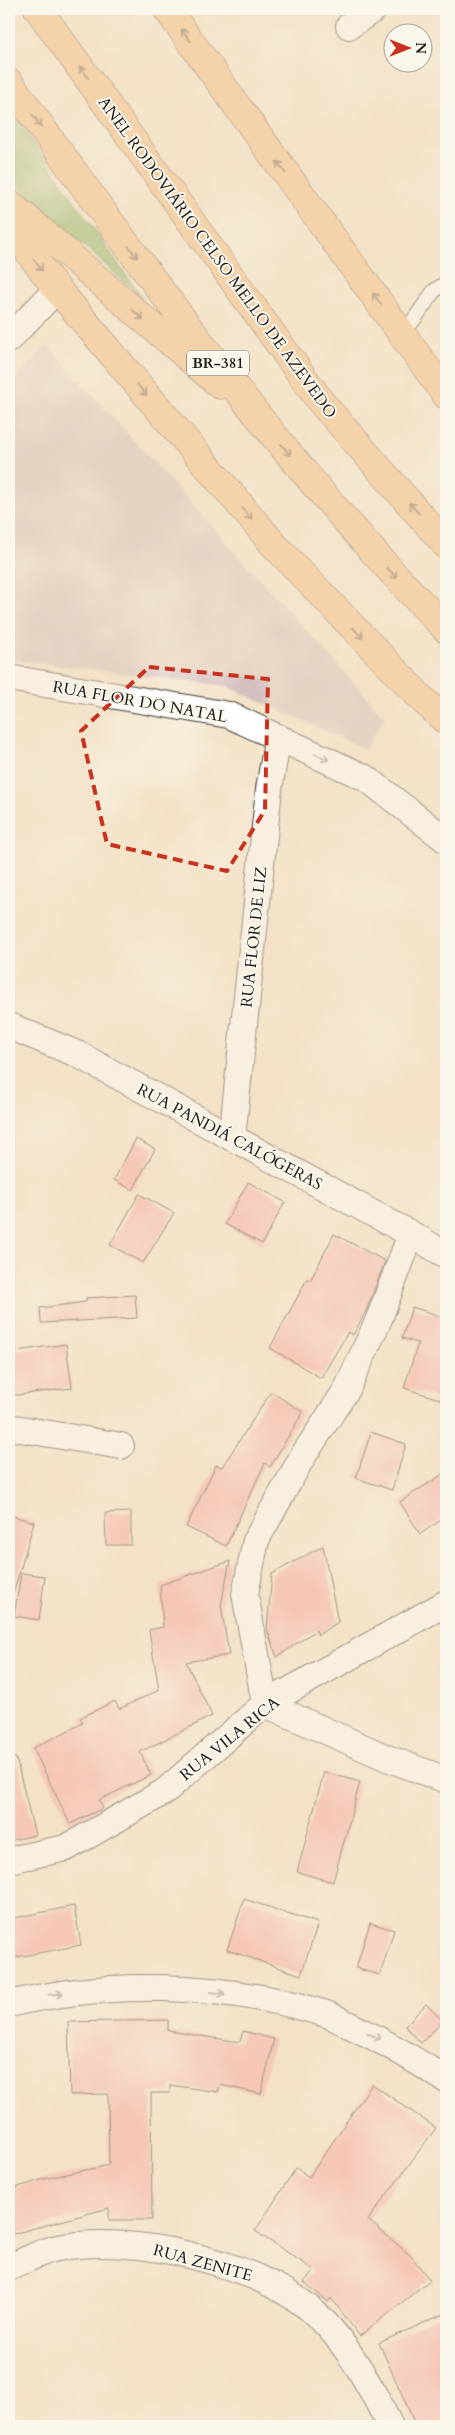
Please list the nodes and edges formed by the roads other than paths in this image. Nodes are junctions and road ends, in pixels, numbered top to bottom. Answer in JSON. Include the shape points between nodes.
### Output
{"nodes":[{"id":1,"x":38,"y":9,"type":"edge"},
{"id":2,"x":167,"y":9,"type":"edge"},
{"id":3,"x":374,"y":9,"type":"edge"},
{"id":4,"x":349,"y":26,"type":"dead end"},
{"id":5,"x":9,"y":82,"type":"edge"},
{"id":6,"x":9,"y":203,"type":"edge"},
{"id":7,"x":9,"y":226,"type":"edge"},
{"id":8,"x":446,"y":283,"type":"edge"},
{"id":9,"x":57,"y":289,"type":"junction"},
{"id":10,"x":403,"y":335,"type":"junction"},
{"id":11,"x":9,"y":338,"type":"edge"},
{"id":12,"x":446,"y":395,"type":"edge"},
{"id":13,"x":262,"y":422,"type":"junction"},
{"id":14,"x":446,"y":545,"type":"edge"},
{"id":15,"x":446,"y":629,"type":"edge"},
{"id":16,"x":9,"y":678,"type":"edge"},
{"id":17,"x":446,"y":721,"type":"edge"},
{"id":18,"x":278,"y":737,"type":"junction"},
{"id":19,"x":446,"y":840,"type":"edge"},
{"id":20,"x":9,"y":1026,"type":"edge"},
{"id":21,"x":232,"y":1138,"type":"junction"},
{"id":22,"x":411,"y":1234,"type":"junction"},
{"id":23,"x":446,"y":1255,"type":"edge"},
{"id":24,"x":9,"y":1427,"type":"edge"},
{"id":25,"x":121,"y":1446,"type":"dead end"},
{"id":26,"x":446,"y":1604,"type":"edge"},
{"id":27,"x":265,"y":1704,"type":"junction"},
{"id":28,"x":446,"y":1780,"type":"edge"},
{"id":29,"x":9,"y":1860,"type":"edge"},
{"id":30,"x":9,"y":2004,"type":"edge"},
{"id":31,"x":446,"y":2080,"type":"edge"},
{"id":32,"x":9,"y":2268,"type":"edge"},
{"id":33,"x":390,"y":2426,"type":"edge"}],
"edges":[{"from":14,"to":1,"type":"main road","name":"ANEL RODOVIÁRIO CELSO MELLO DE AZEVEDO","one_way":true,"via":[[321,402]]},
{"from":10,"to":2,"type":"main road","one_way":true},
{"from":3,"to":4,"type":"street"},
{"from":5,"to":13,"type":"main road","number":"BR-381","one_way":true,"via":[[97,205]]},
{"from":6,"to":13,"type":"main road","one_way":true},
{"from":7,"to":9,"type":"main road","one_way":true},
{"from":8,"to":10,"type":"lane","via":[[434,291]]},
{"from":9,"to":11,"type":"street"},
{"from":9,"to":17,"type":"main road","one_way":true,"via":[[275,546]]},
{"from":10,"to":12,"type":"main road"},
{"from":13,"to":15,"type":"main road","number":"BR-381","one_way":true,"via":[[340,516]]},
{"from":16,"to":18,"type":"street","name":"RUA FLOR DO NATAL","via":[[229,715]]},
{"from":18,"to":19,"type":"street","name":"RUA FLOR DO NATAL","one_way":true,"via":[[366,778]]},
{"from":18,"to":21,"type":"street","name":"RUA FLOR DE LIZ","via":[[269,789]]},
{"from":20,"to":21,"type":"street","name":"RUA PANDIÁ CALÓGERAS","via":[[77,1054]]},
{"from":21,"to":22,"type":"street","name":"RUA PANDIÁ CALÓGERAS"},
{"from":22,"to":23,"type":"street","name":"RUA PANDIÁ CALÓGERAS"},
{"from":22,"to":27,"type":"street","via":[[379,1319],[347,1389],[303,1456],[256,1540],[245,1594]]},
{"from":24,"to":25,"type":"street"},
{"from":26,"to":27,"type":"street","name":"RUA VILA RICA"},
{"from":27,"to":28,"type":"street","via":[[387,1758]]},
{"from":27,"to":29,"type":"street","name":"RUA VILA RICA","via":[[164,1792],[66,1848]]},
{"from":30,"to":31,"type":"street","one_way":true,"via":[[50,1994],[179,1987],[254,1998],[321,2012],[384,2040]]},
{"from":32,"to":33,"type":"street","name":"RUA ZENITE","via":[[57,2248],[134,2245],[258,2276],[311,2309],[332,2332],[372,2387]]}]}
